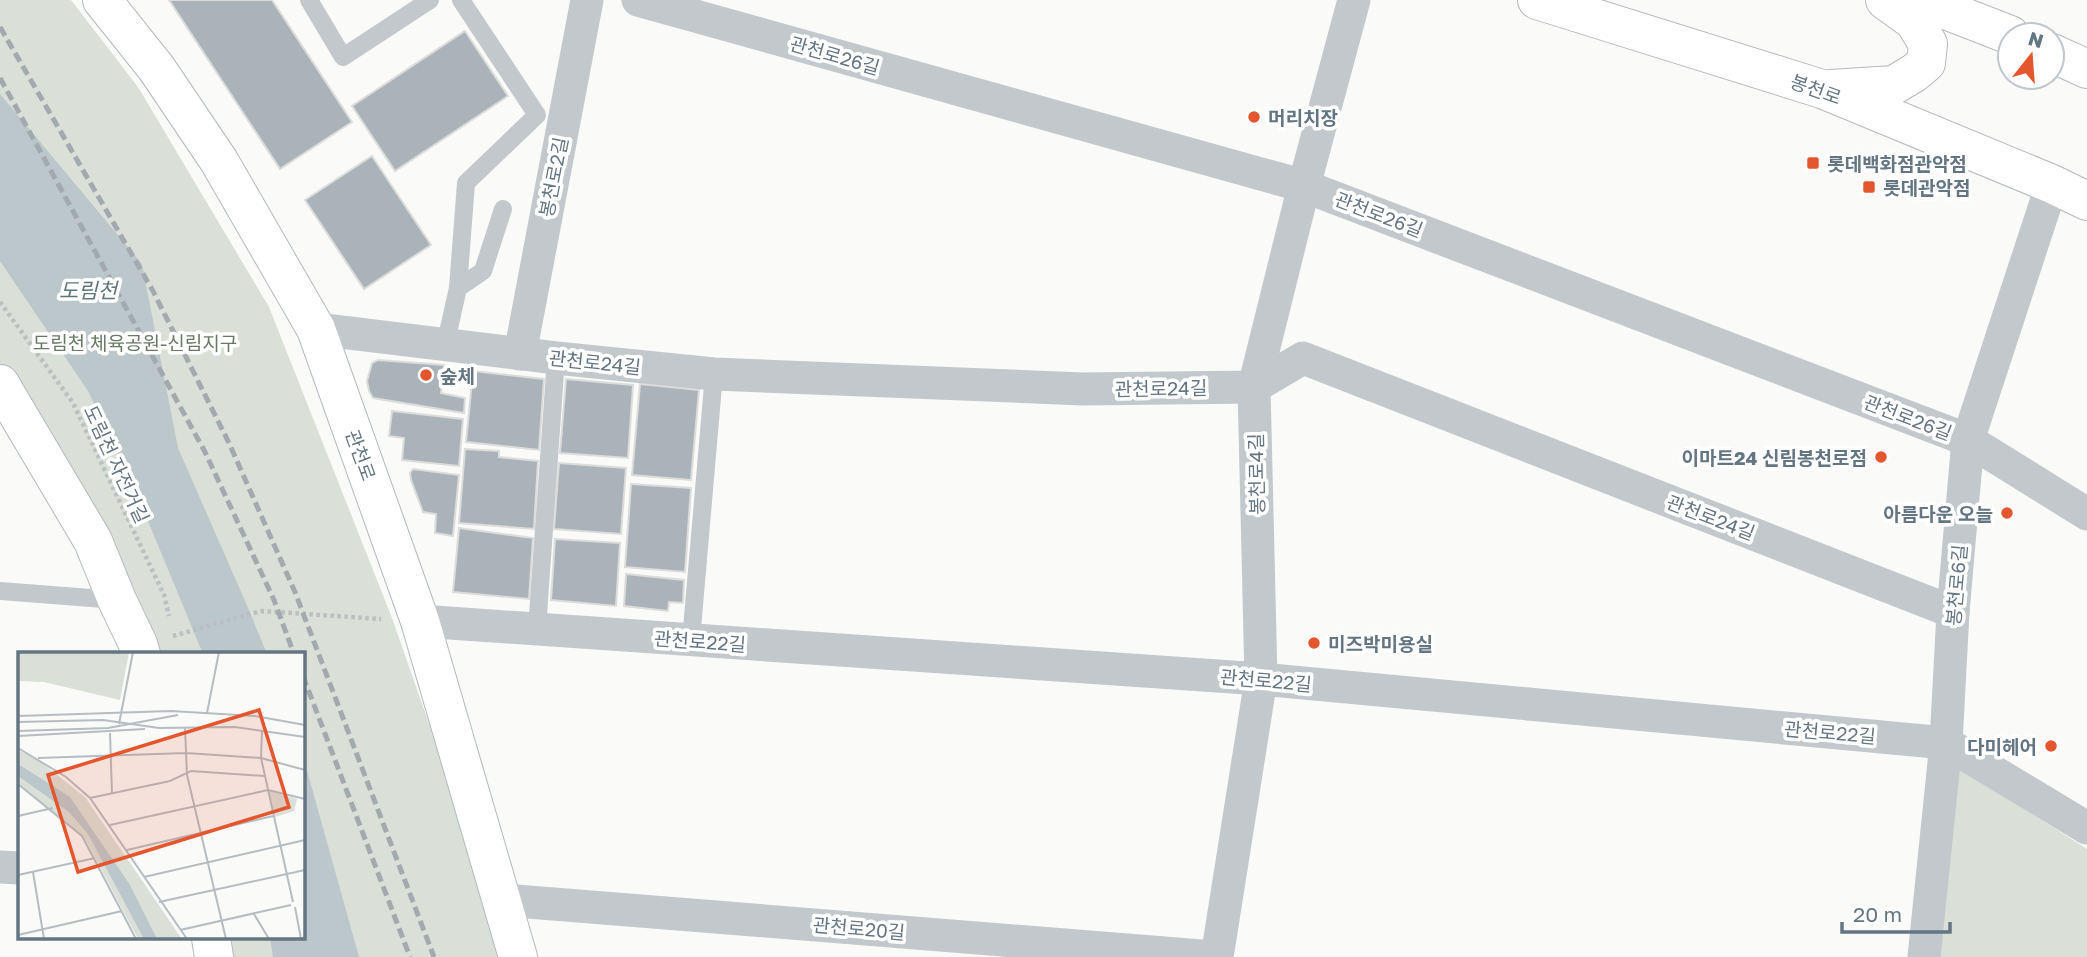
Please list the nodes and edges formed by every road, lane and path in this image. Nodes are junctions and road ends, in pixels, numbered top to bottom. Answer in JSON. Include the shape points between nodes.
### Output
{"nodes":[{"id":1,"x":102,"y":0,"type":"edge"},
{"id":2,"x":309,"y":0,"type":"edge"},
{"id":3,"x":430,"y":0,"type":"edge"},
{"id":4,"x":461,"y":0,"type":"edge"},
{"id":5,"x":587,"y":0,"type":"edge"},
{"id":6,"x":638,"y":0,"type":"edge"},
{"id":7,"x":1354,"y":0,"type":"edge"},
{"id":8,"x":1537,"y":0,"type":"edge"},
{"id":9,"x":1885,"y":0,"type":"edge"},
{"id":10,"x":1920,"y":0,"type":"edge"},
{"id":11,"x":1996,"y":30,"type":"edge"},
{"id":12,"x":2066,"y":59,"type":"edge"},
{"id":13,"x":2087,"y":69,"type":"edge"},
{"id":14,"x":1822,"y":89,"type":"junction"},
{"id":15,"x":2052,"y":184,"type":"junction"},
{"id":16,"x":1304,"y":186,"type":"junction"},
{"id":17,"x":2087,"y":201,"type":"edge"},
{"id":18,"x":503,"y":209,"type":"dead end"},
{"id":19,"x":458,"y":288,"type":"junction"},
{"id":20,"x":0,"y":302,"type":"edge"},
{"id":21,"x":316,"y":329,"type":"junction"},
{"id":22,"x":445,"y":346,"type":"junction"},
{"id":23,"x":520,"y":354,"type":"junction"},
{"id":24,"x":556,"y":358,"type":"junction"},
{"id":25,"x":714,"y":374,"type":"junction"},
{"id":26,"x":0,"y":384,"type":"edge"},
{"id":27,"x":1254,"y":387,"type":"junction"},
{"id":28,"x":1968,"y":440,"type":"junction"},
{"id":29,"x":2087,"y":514,"type":"edge"},
{"id":30,"x":0,"y":591,"type":"edge"},
{"id":31,"x":117,"y":600,"type":"junction"},
{"id":32,"x":1953,"y":612,"type":"junction"},
{"id":33,"x":169,"y":619,"type":"dead end"},
{"id":34,"x":420,"y":621,"type":"junction"},
{"id":35,"x":537,"y":629,"type":"junction"},
{"id":36,"x":172,"y":631,"type":"dead end"},
{"id":37,"x":184,"y":633,"type":"dead end"},
{"id":38,"x":691,"y":640,"type":"junction"},
{"id":39,"x":158,"y":648,"type":"edge"},
{"id":40,"x":1261,"y":679,"type":"junction"},
{"id":41,"x":1946,"y":743,"type":"junction"},
{"id":42,"x":2087,"y":828,"type":"edge"},
{"id":43,"x":0,"y":867,"type":"edge"},
{"id":44,"x":18,"y":869,"type":"edge"},
{"id":45,"x":503,"y":900,"type":"junction"},
{"id":46,"x":518,"y":957,"type":"edge"},
{"id":47,"x":1216,"y":957,"type":"edge"},
{"id":48,"x":1924,"y":957,"type":"edge"}],
"edges":[{"from":1,"to":21,"type":"main road","name":"관천로","via":[[157,69],[219,161]]},
{"from":2,"to":3,"type":"lane","via":[[344,57]]},
{"from":4,"to":19,"type":"lane","via":[[537,115],[466,183]]},
{"from":5,"to":23,"type":"street","name":"봉천로2길"},
{"from":6,"to":16,"type":"street","name":"관천로26길"},
{"from":7,"to":16,"type":"street","name":"봉천로4길"},
{"from":8,"to":14,"type":"main road","name":"봉천로"},
{"from":9,"to":14,"type":"main road","via":[[1914,21],[1928,44],[1926,63],[1894,85]]},
{"from":10,"to":11,"type":"main road"},
{"from":12,"to":13,"type":"main road"},
{"from":14,"to":15,"type":"main road","name":"봉천로"},
{"from":15,"to":17,"type":"main road","name":"봉천로"},
{"from":15,"to":28,"type":"street","name":"봉천로6길"},
{"from":16,"to":27,"type":"street","name":"봉천로4길"},
{"from":16,"to":28,"type":"street","name":"관천로26길"},
{"from":18,"to":19,"type":"lane","via":[[483,271]]},
{"from":19,"to":22,"type":"lane"},
{"from":20,"to":33,"type":"path","name":"도림천 자전거길","via":[[73,403],[164,595]]},
{"from":21,"to":22,"type":"street","name":"관천로24길"},
{"from":21,"to":34,"type":"main road","name":"관천로"},
{"from":22,"to":23,"type":"street","name":"관천로24길"},
{"from":23,"to":24,"type":"street","name":"관천로24길"},
{"from":24,"to":25,"type":"street","name":"관천로24길"},
{"from":24,"to":35,"type":"lane"},
{"from":25,"to":27,"type":"street","name":"관천로24길","via":[[1083,389]]},
{"from":25,"to":38,"type":"lane"},
{"from":26,"to":31,"type":"main road","via":[[93,541]]},
{"from":27,"to":32,"type":"street","name":"관천로24길","via":[[1303,358]]},
{"from":27,"to":40,"type":"street","name":"봉천로4길"},
{"from":28,"to":29,"type":"street","name":"관천로26길"},
{"from":28,"to":32,"type":"street","name":"봉천로6길"},
{"from":30,"to":31,"type":"lane"},
{"from":31,"to":39,"type":"main road","via":[[138,644]]},
{"from":32,"to":41,"type":"street","name":"봉천로6길"},
{"from":34,"to":35,"type":"street","name":"관천로22길"},
{"from":34,"to":37,"type":"path","via":[[261,611]]},
{"from":34,"to":45,"type":"main road","name":"관천로"},
{"from":35,"to":38,"type":"street","name":"관천로22길"},
{"from":36,"to":39,"type":"path"},
{"from":38,"to":40,"type":"street","name":"관천로22길"},
{"from":40,"to":41,"type":"street","name":"관천로22길"},
{"from":40,"to":47,"type":"street","name":"봉천로4길"},
{"from":41,"to":42,"type":"street","name":"관천로22길"},
{"from":41,"to":48,"type":"street","name":"봉천로6길"},
{"from":43,"to":44,"type":"street"},
{"from":45,"to":46,"type":"main road","name":"관천로"},
{"from":45,"to":47,"type":"street","name":"관천로20길"}]}
